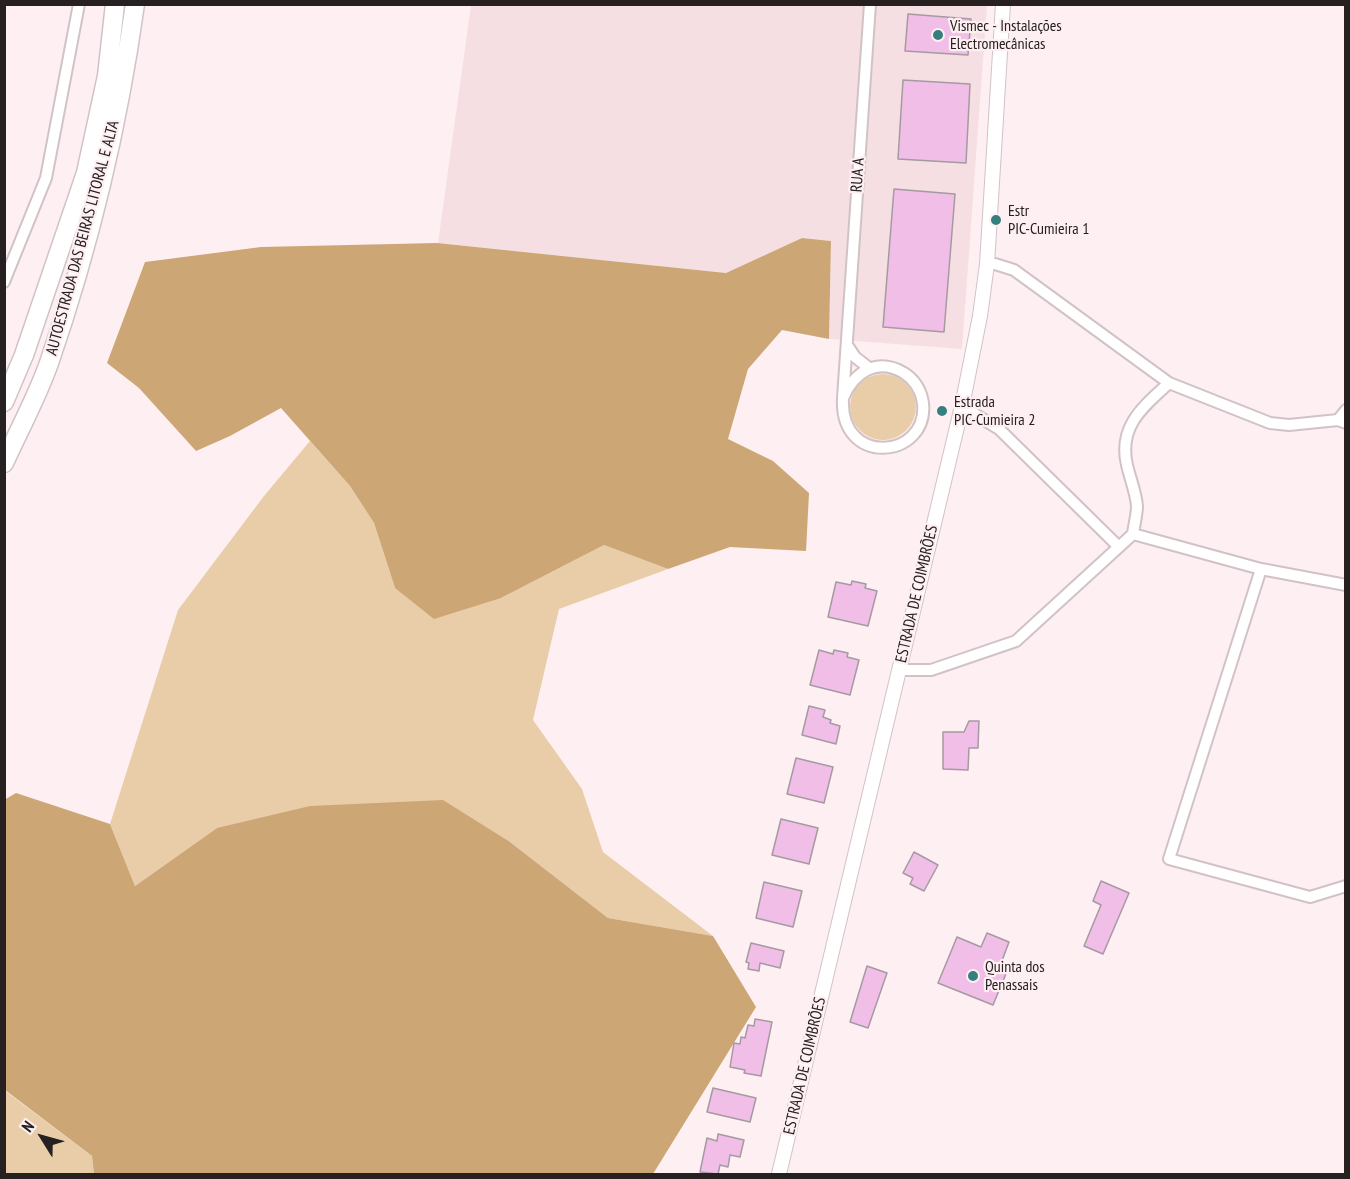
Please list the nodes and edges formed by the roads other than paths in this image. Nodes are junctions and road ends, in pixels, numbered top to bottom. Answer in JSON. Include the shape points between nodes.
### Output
{"nodes":[{"id":1,"x":79,"y":4,"type":"edge"},
{"id":2,"x":115,"y":4,"type":"edge"},
{"id":3,"x":135,"y":4,"type":"edge"},
{"id":4,"x":870,"y":4,"type":"edge"},
{"id":5,"x":1003,"y":4,"type":"edge"},
{"id":6,"x":987,"y":264,"type":"junction"},
{"id":7,"x":4,"y":282,"type":"edge"},
{"id":8,"x":847,"y":345,"type":"junction"},
{"id":9,"x":869,"y":369,"type":"junction"},
{"id":10,"x":1169,"y":383,"type":"junction"},
{"id":11,"x":843,"y":398,"type":"junction"},
{"id":12,"x":4,"y":402,"type":"edge"},
{"id":13,"x":962,"y":406,"type":"junction"},
{"id":14,"x":1346,"y":410,"type":"edge"},
{"id":15,"x":1342,"y":422,"type":"edge"},
{"id":16,"x":4,"y":463,"type":"edge"},
{"id":17,"x":1133,"y":534,"type":"junction"},
{"id":18,"x":1119,"y":547,"type":"junction"},
{"id":19,"x":1261,"y":569,"type":"junction"},
{"id":20,"x":1346,"y":585,"type":"edge"},
{"id":21,"x":899,"y":670,"type":"junction"},
{"id":22,"x":1346,"y":886,"type":"edge"},
{"id":23,"x":779,"y":1174,"type":"edge"}],
"edges":[{"from":1,"to":7,"type":"street","via":[[46,178]]},
{"from":2,"to":12,"type":"highway","name":"AUTOESTRADA DAS BEIRAS LITORAL E ALTA","via":[[107,76],[87,173]]},
{"from":3,"to":16,"type":"highway","name":"AUTOESTRADA DAS BEIRAS LITORAL E ALTA","via":[[103,174],[78,265],[48,364]]},
{"from":4,"to":8,"type":"street","name":"RUA A"},
{"from":5,"to":6,"type":"street","name":"ESTRADA DE COIMBRÕES"},
{"from":6,"to":10,"type":"street","via":[[1014,270]]},
{"from":6,"to":13,"type":"street","name":"ESTRADA DE COIMBRÕES"},
{"from":8,"to":9,"type":"street"},
{"from":8,"to":11,"type":"street","name":"RUA A"},
{"from":9,"to":11,"type":"street","via":[[857,375]]},
{"from":9,"to":11,"type":"street","via":[[897,369],[918,386],[924,411],[913,436],[890,448],[864,444],[846,425]]},
{"from":10,"to":15,"type":"street","via":[[1270,423]]},
{"from":10,"to":17,"type":"street","via":[[1144,406],[1125,438],[1137,505]]},
{"from":13,"to":18,"type":"street","via":[[999,429]]},
{"from":13,"to":21,"type":"street","name":"ESTRADA DE COIMBRÕES"},
{"from":14,"to":15,"type":"street"},
{"from":17,"to":18,"type":"street"},
{"from":17,"to":19,"type":"street"},
{"from":18,"to":21,"type":"street","via":[[1016,641],[931,670]]},
{"from":19,"to":20,"type":"street"},
{"from":19,"to":22,"type":"street","via":[[1169,859],[1310,897]]},
{"from":21,"to":23,"type":"street","name":"ESTRADA DE COIMBRÕES"}]}
